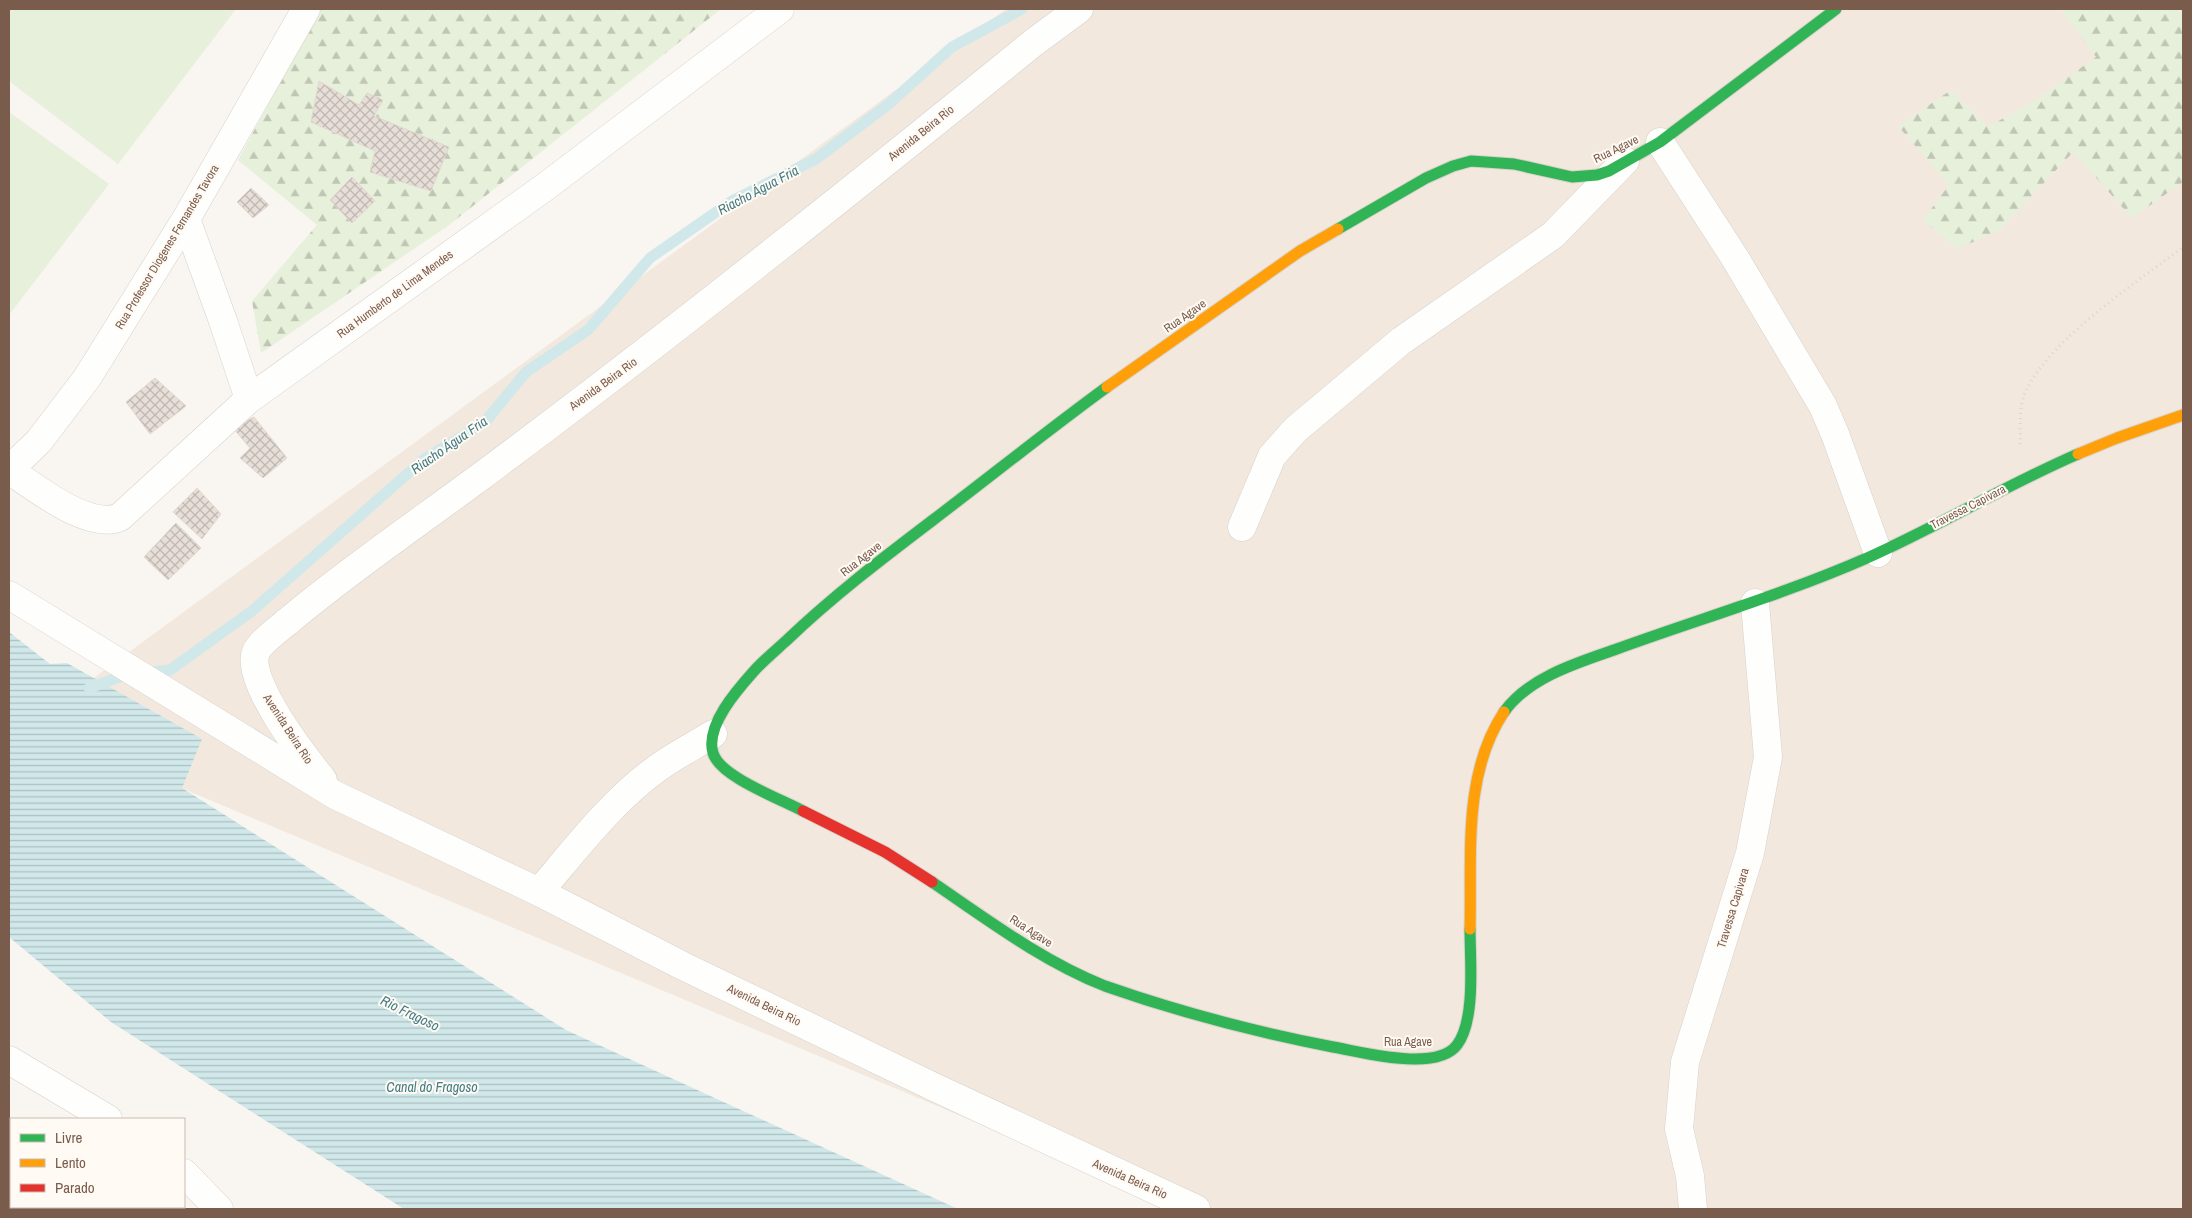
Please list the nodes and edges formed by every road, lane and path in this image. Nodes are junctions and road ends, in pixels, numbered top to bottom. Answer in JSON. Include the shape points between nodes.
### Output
{"nodes":[{"id":1,"x":306,"y":9,"type":"edge"},
{"id":2,"x":780,"y":9,"type":"edge"},
{"id":3,"x":1079,"y":9,"type":"edge"},
{"id":4,"x":1836,"y":9,"type":"edge"},
{"id":5,"x":1660,"y":142,"type":"junction"},
{"id":6,"x":1626,"y":160,"type":"junction"},
{"id":7,"x":186,"y":219,"type":"junction"},
{"id":8,"x":2183,"y":247,"type":"edge"},
{"id":9,"x":249,"y":399,"type":"junction"},
{"id":10,"x":2183,"y":415,"type":"edge"},
{"id":11,"x":9,"y":470,"type":"edge"},
{"id":12,"x":2019,"y":482,"type":"junction"},
{"id":13,"x":1242,"y":527,"type":"dead end"},
{"id":14,"x":1878,"y":553,"type":"junction"},
{"id":15,"x":9,"y":595,"type":"edge"},
{"id":16,"x":1755,"y":603,"type":"junction"},
{"id":17,"x":714,"y":734,"type":"junction"},
{"id":18,"x":335,"y":795,"type":"junction"},
{"id":19,"x":539,"y":892,"type":"junction"},
{"id":20,"x":1471,"y":970,"type":"joint"},
{"id":21,"x":9,"y":1060,"type":"edge"},
{"id":22,"x":106,"y":1118,"type":"edge"},
{"id":23,"x":185,"y":1174,"type":"edge"},
{"id":24,"x":219,"y":1209,"type":"edge"},
{"id":25,"x":1196,"y":1209,"type":"edge"},
{"id":26,"x":1693,"y":1209,"type":"edge"}],
"edges":[{"from":1,"to":7,"type":"street","name":"Rua Professor Diogenes Fernandes Tavora"},
{"from":2,"to":9,"type":"street","name":"Rua Humberto de Lima Mendes","via":[[545,187]]},
{"from":3,"to":18,"type":"street","name":"Avenida Beira Rio","via":[[648,352],[328,588],[266,641],[256,652],[254,668],[266,697],[299,749]]},
{"from":4,"to":5,"type":"street","name":"Rua Agave"},
{"from":5,"to":6,"type":"street","name":"Rua Agave"},
{"from":5,"to":14,"type":"street","via":[[1735,258],[1823,406]]},
{"from":6,"to":13,"type":"street","via":[[1553,236],[1401,342],[1295,430],[1272,456]]},
{"from":6,"to":17,"type":"street","name":"Rua Agave","via":[[1609,170],[1582,177],[1498,162],[1453,166],[1426,178],[1300,251],[1101,392],[874,565],[755,670],[725,708]]},
{"from":7,"to":9,"type":"street"},
{"from":7,"to":11,"type":"street","name":"Rua Professor Diogenes Fernandes Tavora","via":[[87,378],[39,441]]},
{"from":8,"to":12,"type":"path","via":[[2068,335],[2037,371],[2022,402]]},
{"from":9,"to":11,"type":"street","name":"Rua Humberto de Lima Mendes","via":[[124,514],[112,520],[91,518],[78,512]]},
{"from":10,"to":12,"type":"street","name":"Travessa Capivara","via":[[2096,446]]},
{"from":12,"to":14,"type":"street","name":"Travessa Capivara"},
{"from":14,"to":16,"type":"street","name":"Travessa Capivara"},
{"from":15,"to":18,"type":"street","name":"Avenida Beira Rio"},
{"from":16,"to":20,"type":"street","name":"Travessa Capivara","via":[[1608,651],[1530,687],[1508,707],[1485,746],[1473,800]]},
{"from":16,"to":26,"type":"street","name":"Travessa Capivara","via":[[1768,757],[1750,853],[1685,1062],[1679,1129],[1690,1176]]},
{"from":17,"to":19,"type":"street","via":[[642,780]]},
{"from":17,"to":20,"type":"street","name":"Rua Agave","via":[[713,753],[720,765],[734,777],[897,860],[1044,957],[1115,990],[1314,1045],[1387,1057],[1420,1058],[1444,1054],[1460,1040],[1467,1016]]},
{"from":18,"to":19,"type":"street","name":"Avenida Beira Rio"},
{"from":19,"to":25,"type":"street","name":"Avenida Beira Rio","via":[[683,966]]},
{"from":21,"to":22,"type":"street"},
{"from":23,"to":24,"type":"street"}]}
